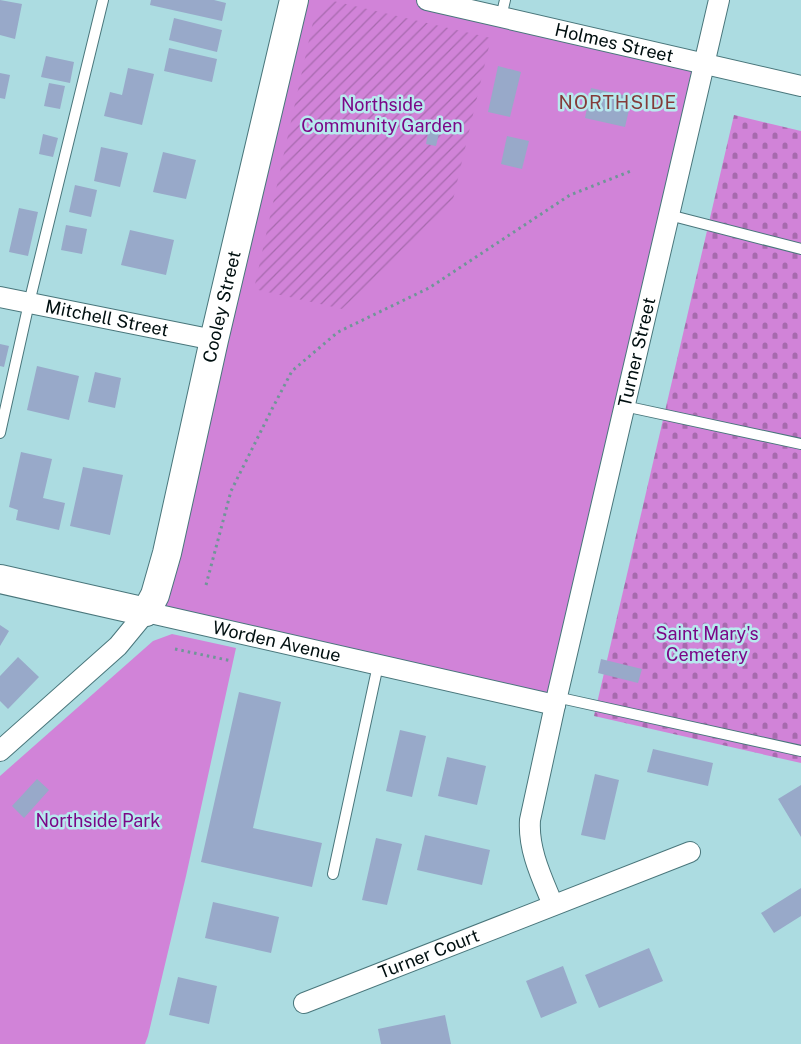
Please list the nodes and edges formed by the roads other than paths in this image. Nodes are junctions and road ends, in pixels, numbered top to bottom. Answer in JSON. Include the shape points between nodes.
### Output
{"nodes":[{"id":1,"x":103,"y":0,"type":"edge"},
{"id":2,"x":294,"y":0,"type":"edge"},
{"id":3,"x":427,"y":0,"type":"edge"},
{"id":4,"x":720,"y":0,"type":"edge"},
{"id":5,"x":503,"y":8,"type":"edge"},
{"id":6,"x":705,"y":64,"type":"junction"},
{"id":7,"x":801,"y":86,"type":"edge"},
{"id":8,"x":670,"y":215,"type":"junction"},
{"id":9,"x":801,"y":249,"type":"edge"},
{"id":10,"x":0,"y":297,"type":"edge"},
{"id":11,"x":29,"y":303,"type":"junction"},
{"id":12,"x":214,"y":340,"type":"junction"},
{"id":13,"x":624,"y":406,"type":"junction"},
{"id":14,"x":0,"y":433,"type":"edge"},
{"id":15,"x":801,"y":444,"type":"edge"},
{"id":16,"x":0,"y":579,"type":"edge"},
{"id":17,"x":146,"y":612,"type":"junction"},
{"id":18,"x":378,"y":665,"type":"junction"},
{"id":19,"x":556,"y":701,"type":"junction"},
{"id":20,"x":0,"y":750,"type":"edge"},
{"id":21,"x":801,"y":751,"type":"edge"},
{"id":22,"x":690,"y":852,"type":"dead end"},
{"id":23,"x":333,"y":874,"type":"dead end"},
{"id":24,"x":553,"y":905,"type":"junction"},
{"id":25,"x":304,"y":1003,"type":"dead end"}],
"edges":[{"from":1,"to":11,"type":"lane"},
{"from":2,"to":12,"type":"street","name":"Cooley Street"},
{"from":3,"to":5,"type":"street","name":"Holmes Street"},
{"from":4,"to":6,"type":"street","name":"Turner Street"},
{"from":5,"to":6,"type":"street","name":"Holmes Street"},
{"from":6,"to":7,"type":"street","name":"Holmes Street"},
{"from":6,"to":8,"type":"street","name":"Turner Street"},
{"from":8,"to":9,"type":"lane"},
{"from":8,"to":13,"type":"street","name":"Turner Street"},
{"from":10,"to":11,"type":"street","name":"Mitchell Street"},
{"from":11,"to":12,"type":"street","name":"Mitchell Street"},
{"from":11,"to":14,"type":"lane"},
{"from":12,"to":17,"type":"street","name":"Cooley Street","via":[[167,553]]},
{"from":13,"to":15,"type":"lane"},
{"from":13,"to":19,"type":"street","name":"Turner Street"},
{"from":16,"to":17,"type":"street","name":"Worden Avenue"},
{"from":17,"to":18,"type":"street","name":"Worden Avenue"},
{"from":17,"to":20,"type":"street","via":[[118,646]]},
{"from":18,"to":19,"type":"street","name":"Worden Avenue"},
{"from":18,"to":23,"type":"lane"},
{"from":19,"to":21,"type":"lane"},
{"from":19,"to":24,"type":"street","via":[[530,820],[533,852]]},
{"from":22,"to":24,"type":"street","name":"Turner Court"},
{"from":24,"to":25,"type":"street","name":"Turner Court"}]}
